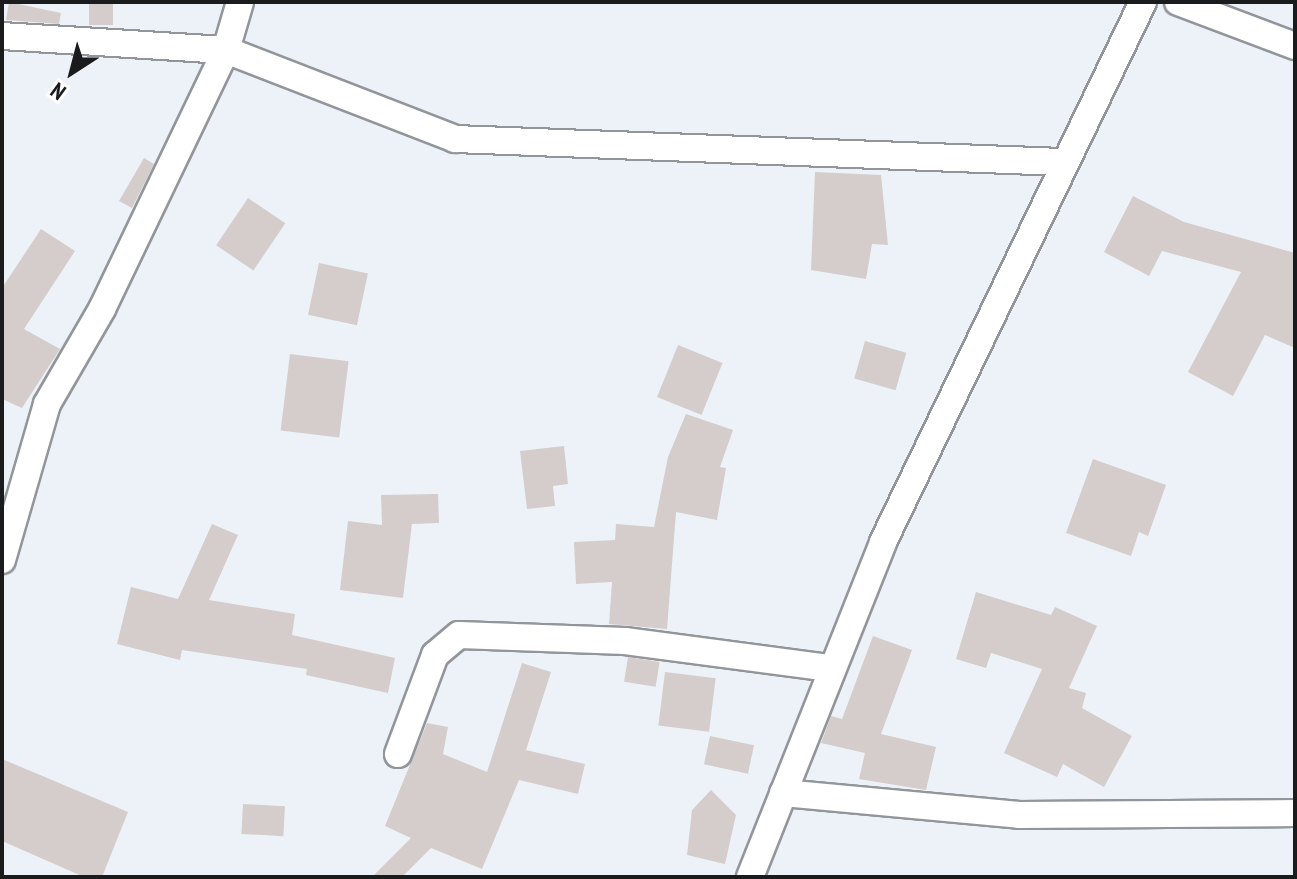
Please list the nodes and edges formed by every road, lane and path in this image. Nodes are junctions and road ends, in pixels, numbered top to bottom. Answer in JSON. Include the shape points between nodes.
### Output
{"nodes":[{"id":1,"x":240,"y":2,"type":"edge"},
{"id":2,"x":1143,"y":2,"type":"edge"},
{"id":3,"x":1178,"y":2,"type":"edge"},
{"id":4,"x":2,"y":36,"type":"edge"},
{"id":5,"x":1295,"y":46,"type":"edge"},
{"id":6,"x":226,"y":50,"type":"junction"},
{"id":7,"x":1062,"y":162,"type":"junction"},
{"id":8,"x":2,"y":560,"type":"edge"},
{"id":9,"x":830,"y":668,"type":"junction"},
{"id":10,"x":398,"y":754,"type":"dead end"},
{"id":11,"x":783,"y":793,"type":"junction"},
{"id":12,"x":1295,"y":813,"type":"edge"},
{"id":13,"x":750,"y":877,"type":"edge"}],
"edges":[{"from":1,"to":6,"type":"street"},
{"from":2,"to":7,"type":"street"},
{"from":3,"to":5,"type":"street"},
{"from":4,"to":6,"type":"street"},
{"from":6,"to":7,"type":"street","via":[[455,139]]},
{"from":6,"to":8,"type":"street","via":[[102,309],[47,404]]},
{"from":7,"to":9,"type":"street"},
{"from":9,"to":10,"type":"street","via":[[625,641],[459,635],[435,655]]},
{"from":9,"to":11,"type":"street"},
{"from":11,"to":12,"type":"street","via":[[1019,815]]},
{"from":11,"to":13,"type":"street"}]}
